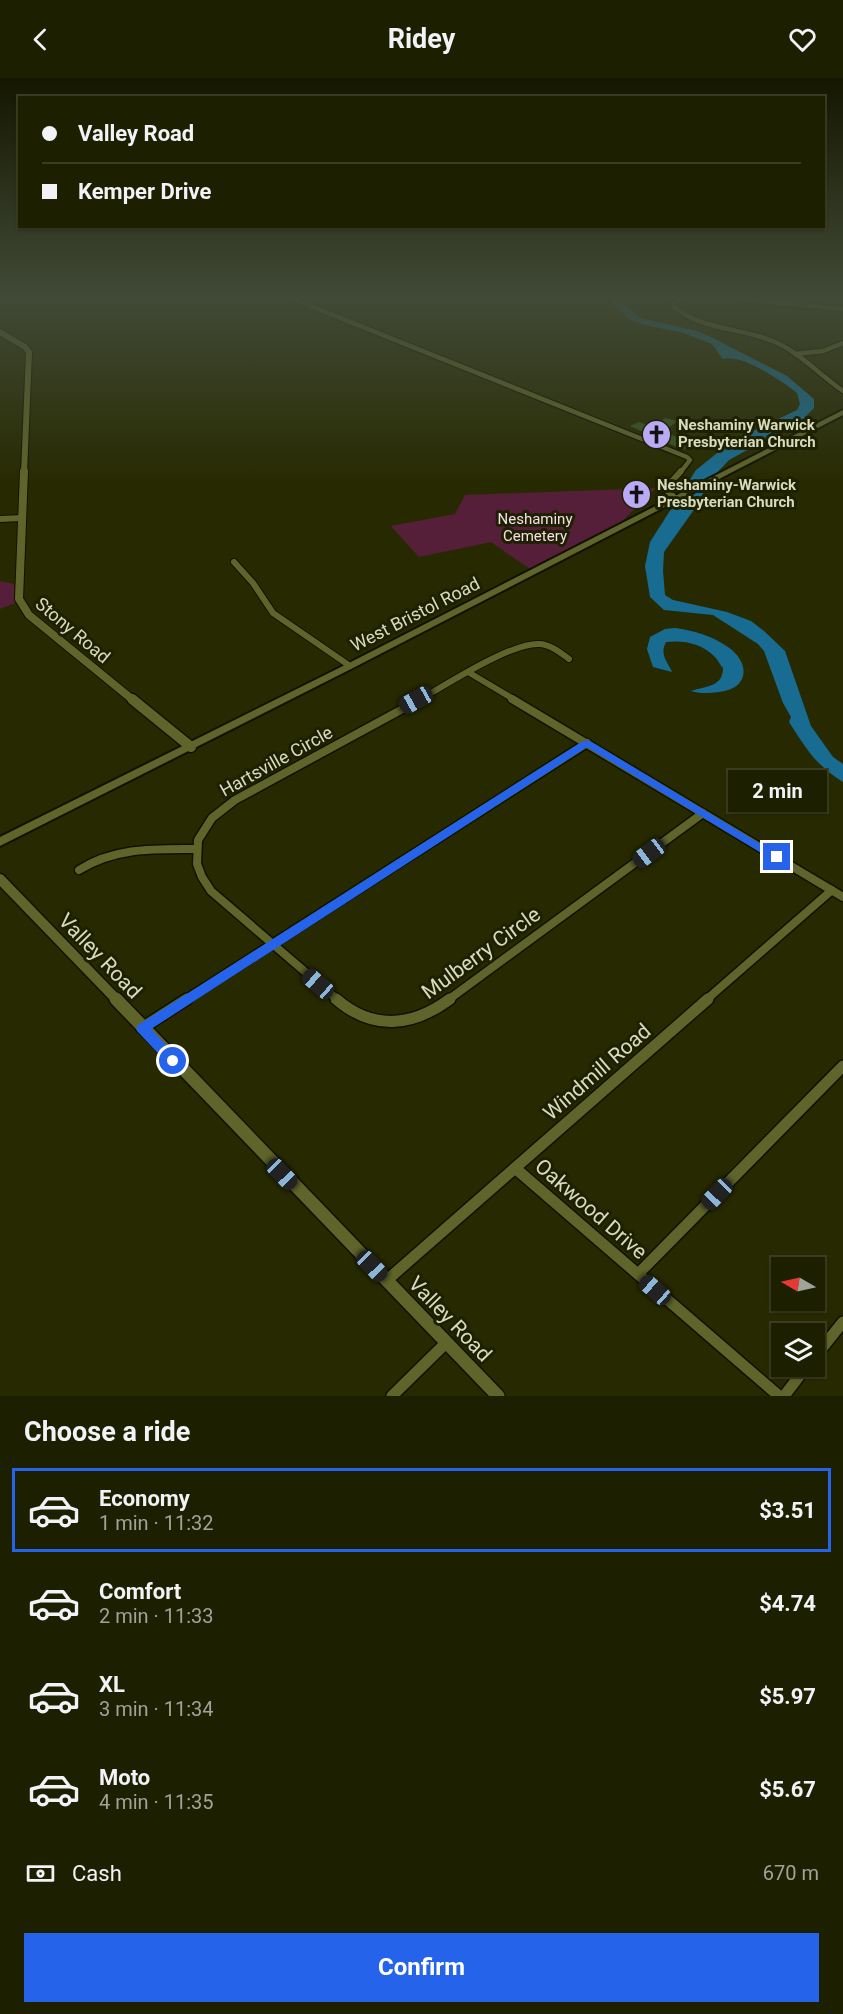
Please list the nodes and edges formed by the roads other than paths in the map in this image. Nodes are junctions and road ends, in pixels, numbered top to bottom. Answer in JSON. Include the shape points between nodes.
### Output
{"nodes":[{"id":1,"x":29,"y":361,"type":"edge"},
{"id":2,"x":446,"y":361,"type":"edge"},
{"id":3,"x":803,"y":361,"type":"edge"},
{"id":4,"x":843,"y":392,"type":"edge"},
{"id":5,"x":843,"y":412,"type":"edge"},
{"id":6,"x":677,"y":499,"type":"junction"},
{"id":7,"x":22,"y":518,"type":"junction"},
{"id":8,"x":0,"y":519,"type":"edge"},
{"id":9,"x":234,"y":562,"type":"dead end"},
{"id":10,"x":569,"y":659,"type":"dead end"},
{"id":11,"x":350,"y":666,"type":"junction"},
{"id":12,"x":468,"y":672,"type":"junction"},
{"id":13,"x":587,"y":743,"type":"junction"},
{"id":14,"x":190,"y":747,"type":"junction"},
{"id":15,"x":703,"y":813,"type":"junction"},
{"id":16,"x":0,"y":842,"type":"edge"},
{"id":17,"x":196,"y":849,"type":"junction"},
{"id":18,"x":80,"y":870,"type":"dead end"},
{"id":19,"x":0,"y":879,"type":"edge"},
{"id":20,"x":832,"y":890,"type":"junction"},
{"id":21,"x":843,"y":897,"type":"edge"},
{"id":22,"x":272,"y":944,"type":"junction"},
{"id":23,"x":142,"y":1029,"type":"junction"},
{"id":24,"x":843,"y":1066,"type":"edge"},
{"id":25,"x":514,"y":1168,"type":"junction"},
{"id":26,"x":638,"y":1274,"type":"junction"},
{"id":27,"x":386,"y":1281,"type":"junction"},
{"id":28,"x":843,"y":1322,"type":"edge"},
{"id":29,"x":446,"y":1343,"type":"junction"},
{"id":30,"x":825,"y":1344,"type":"edge"},
{"id":31,"x":799,"y":1377,"type":"edge"},
{"id":32,"x":392,"y":1396,"type":"edge"},
{"id":33,"x":498,"y":1396,"type":"edge"},
{"id":34,"x":779,"y":1396,"type":"edge"},
{"id":35,"x":784,"y":1396,"type":"edge"}],
"edges":[{"from":1,"to":7,"type":"street","name":"Stony Road"},
{"from":2,"to":6,"type":"street","via":[[687,457],[688,463],[665,489]]},
{"from":3,"to":4,"type":"street"},
{"from":5,"to":6,"type":"main road","name":"West Bristol Road"},
{"from":6,"to":11,"type":"main road","name":"West Bristol Road"},
{"from":7,"to":8,"type":"street"},
{"from":7,"to":14,"type":"street","name":"Stony Road","via":[[18,596],[25,610]]},
{"from":9,"to":11,"type":"street","via":[[273,613]]},
{"from":10,"to":12,"type":"street","name":"Hartsville Circle","via":[[552,646],[536,644],[507,652]]},
{"from":11,"to":14,"type":"main road","name":"West Bristol Road"},
{"from":12,"to":13,"type":"street"},
{"from":12,"to":17,"type":"street","name":"Hartsville Circle","via":[[226,805],[205,826]]},
{"from":13,"to":15,"type":"street"},
{"from":13,"to":22,"type":"street"},
{"from":14,"to":16,"type":"main road","name":"West Bristol Road"},
{"from":15,"to":20,"type":"street"},
{"from":15,"to":22,"type":"street","name":"Mulberry Circle","via":[[435,1011],[414,1020],[390,1022],[357,1015]]},
{"from":17,"to":18,"type":"street","via":[[114,853],[93,860]]},
{"from":17,"to":22,"type":"street","via":[[204,882]]},
{"from":19,"to":23,"type":"street","name":"Valley Road"},
{"from":20,"to":21,"type":"street"},
{"from":20,"to":25,"type":"street","name":"Windmill Road"},
{"from":22,"to":23,"type":"street"},
{"from":23,"to":27,"type":"street","name":"Valley Road"},
{"from":24,"to":26,"type":"street"},
{"from":25,"to":26,"type":"street","name":"Oakwood Drive"},
{"from":25,"to":27,"type":"street","name":"Windmill Road"},
{"from":26,"to":34,"type":"street","name":"Oakwood Drive"},
{"from":27,"to":29,"type":"street","name":"Valley Road"},
{"from":28,"to":30,"type":"street"},
{"from":29,"to":32,"type":"street"},
{"from":29,"to":33,"type":"street","name":"Valley Road"},
{"from":31,"to":35,"type":"street"}]}
